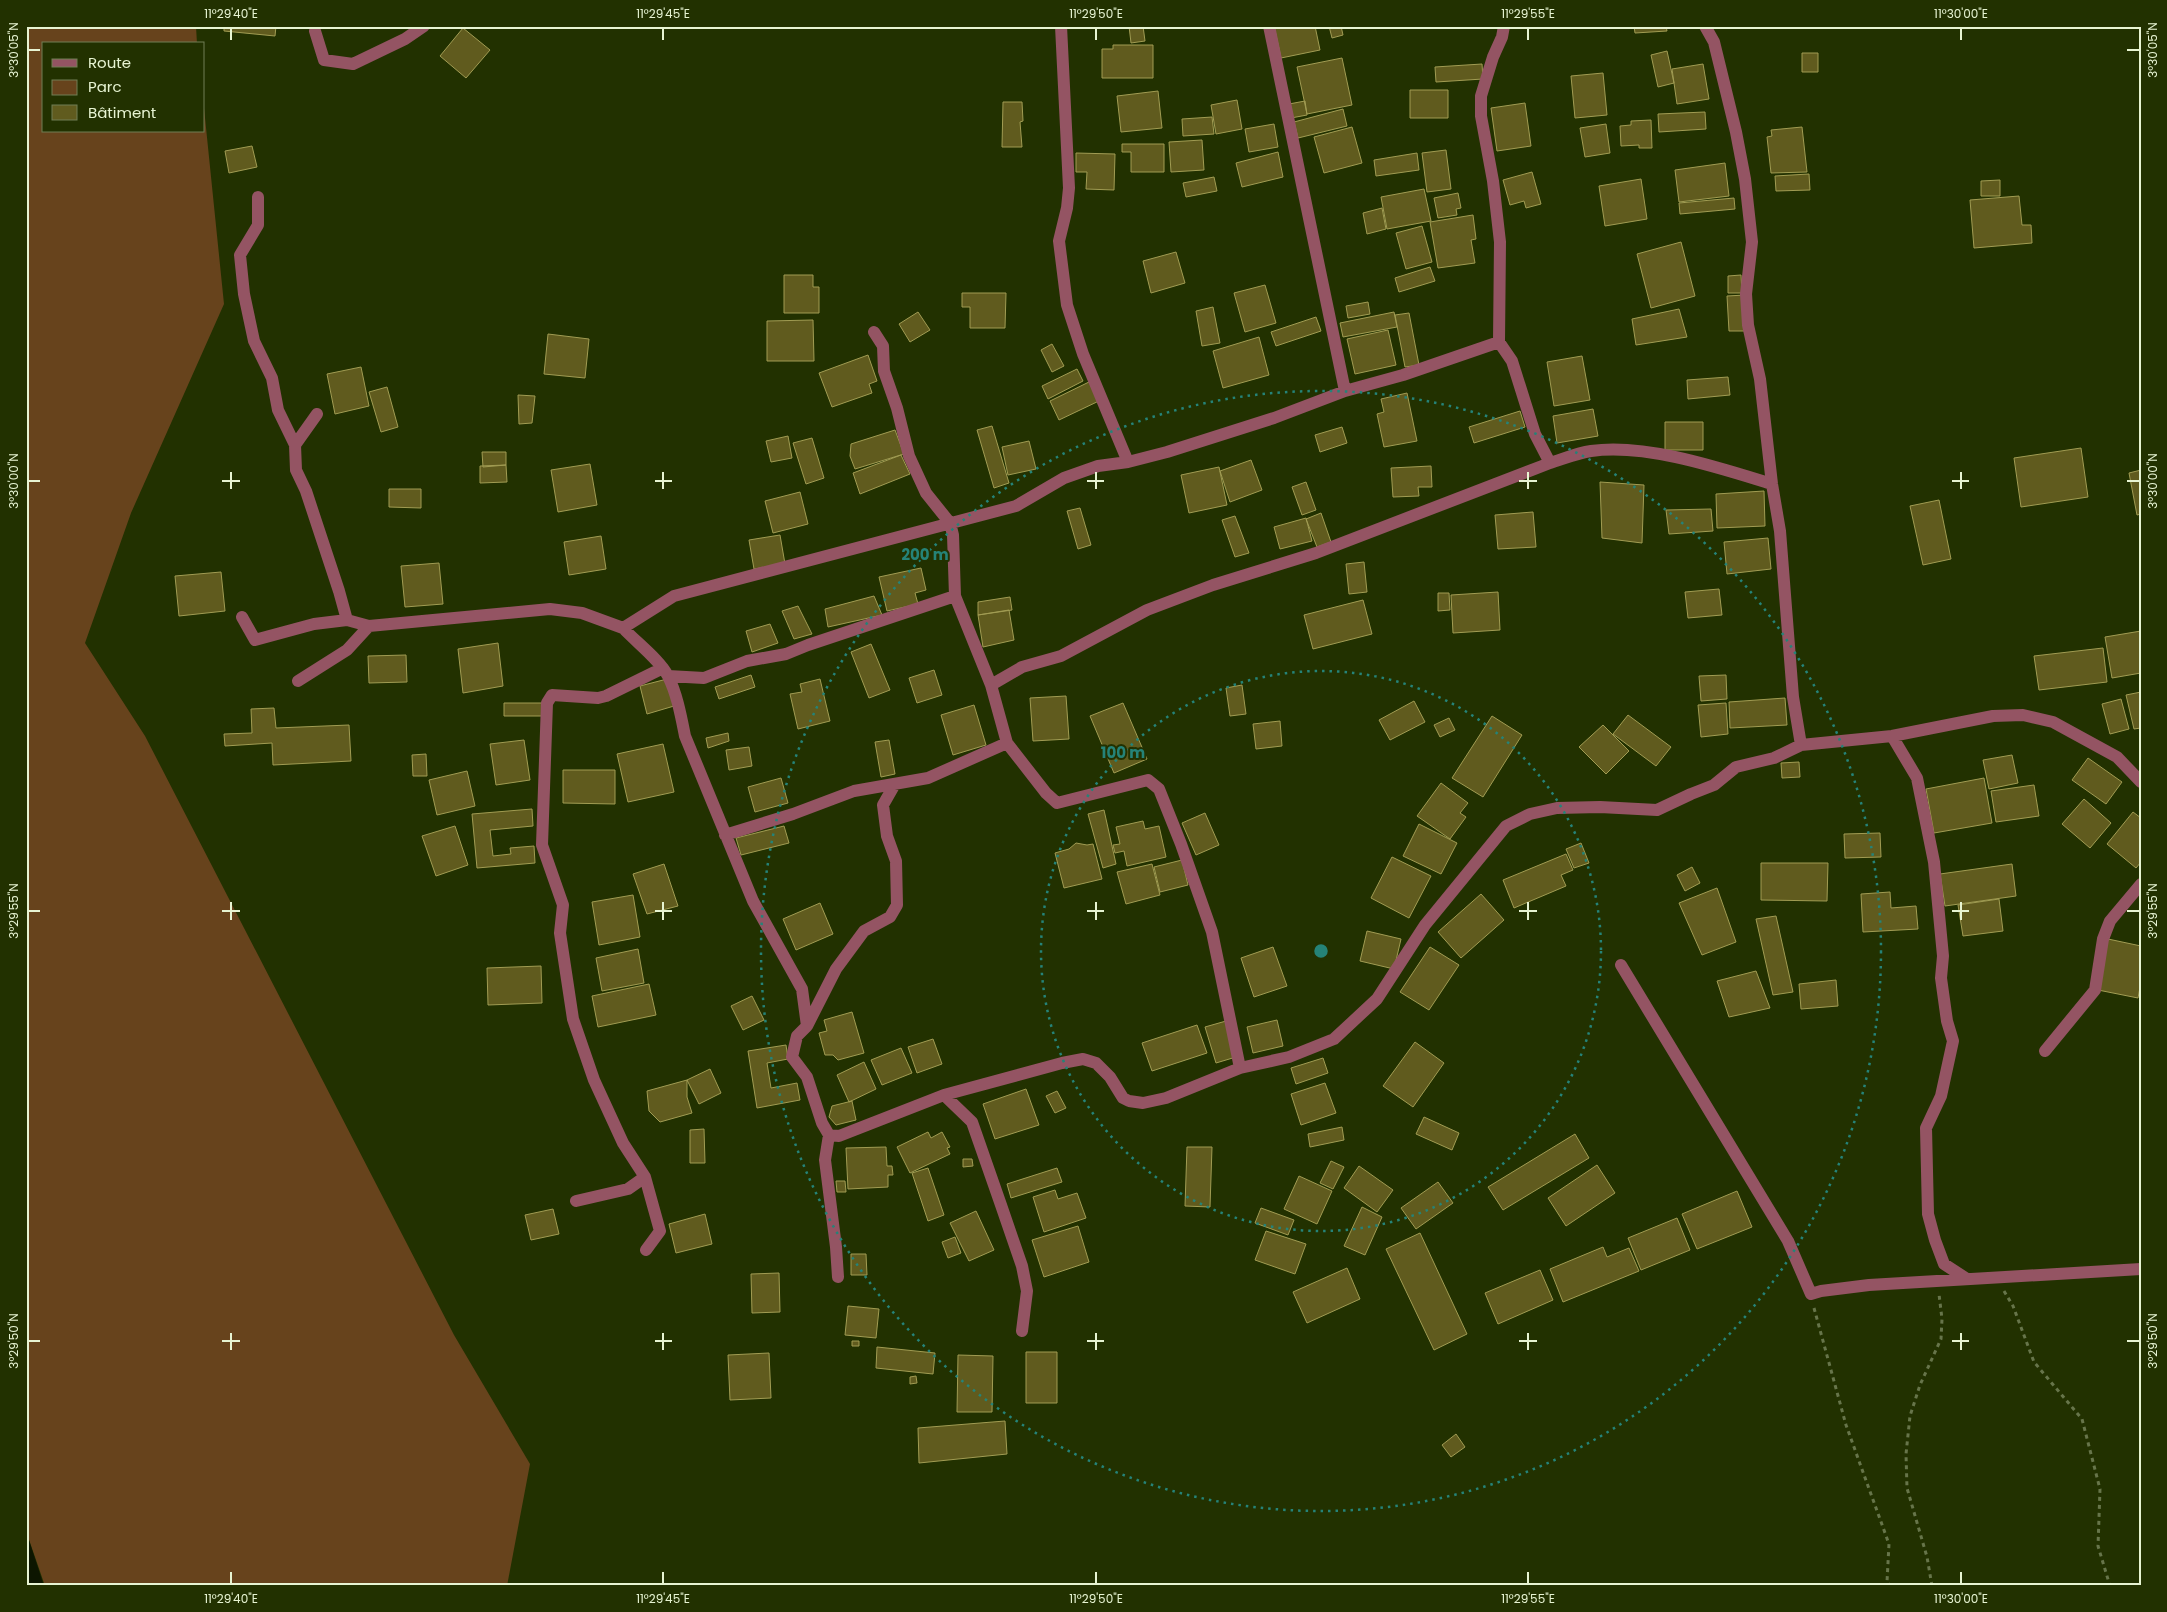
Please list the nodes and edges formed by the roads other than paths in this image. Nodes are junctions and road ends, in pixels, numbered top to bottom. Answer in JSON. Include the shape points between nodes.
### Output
{"nodes":[{"id":1,"x":424,"y":26,"type":"edge"},
{"id":2,"x":1061,"y":26,"type":"edge"},
{"id":3,"x":1269,"y":26,"type":"edge"},
{"id":4,"x":1504,"y":26,"type":"edge"},
{"id":5,"x":1705,"y":26,"type":"edge"},
{"id":6,"x":315,"y":31,"type":"dead end"},
{"id":7,"x":258,"y":197,"type":"dead end"},
{"id":8,"x":874,"y":332,"type":"dead end"},
{"id":9,"x":1499,"y":342,"type":"junction"},
{"id":10,"x":1345,"y":391,"type":"junction"},
{"id":11,"x":317,"y":414,"type":"dead end"},
{"id":12,"x":295,"y":445,"type":"junction"},
{"id":13,"x":1128,"y":462,"type":"junction"},
{"id":14,"x":1550,"y":463,"type":"junction"},
{"id":15,"x":1772,"y":484,"type":"junction"},
{"id":16,"x":950,"y":523,"type":"junction"},
{"id":17,"x":955,"y":596,"type":"junction"},
{"id":18,"x":242,"y":617,"type":"dead end"},
{"id":19,"x":346,"y":620,"type":"junction"},
{"id":20,"x":369,"y":626,"type":"junction"},
{"id":21,"x":623,"y":628,"type":"junction"},
{"id":22,"x":666,"y":672,"type":"junction"},
{"id":23,"x":298,"y":681,"type":"dead end"},
{"id":24,"x":991,"y":685,"type":"junction"},
{"id":25,"x":1892,"y":736,"type":"junction"},
{"id":26,"x":1007,"y":743,"type":"junction"},
{"id":27,"x":1801,"y":745,"type":"junction"},
{"id":28,"x":2141,"y":782,"type":"edge"},
{"id":29,"x":895,"y":784,"type":"junction"},
{"id":30,"x":724,"y":834,"type":"junction"},
{"id":31,"x":2141,"y":884,"type":"edge"},
{"id":32,"x":1621,"y":965,"type":"dead end"},
{"id":33,"x":807,"y":1026,"type":"junction"},
{"id":34,"x":2045,"y":1052,"type":"dead end"},
{"id":35,"x":1240,"y":1068,"type":"junction"},
{"id":36,"x":944,"y":1096,"type":"junction"},
{"id":37,"x":828,"y":1135,"type":"junction"},
{"id":38,"x":645,"y":1177,"type":"junction"},
{"id":39,"x":576,"y":1201,"type":"dead end"},
{"id":40,"x":646,"y":1250,"type":"dead end"},
{"id":41,"x":2141,"y":1269,"type":"edge"},
{"id":42,"x":838,"y":1277,"type":"dead end"},
{"id":43,"x":1967,"y":1279,"type":"junction"},
{"id":44,"x":1022,"y":1331,"type":"dead end"}],
"edges":[{"from":1,"to":6,"type":"street","via":[[353,64],[324,60]]},
{"from":2,"to":13,"type":"street","via":[[1069,188],[1059,241],[1066,297],[1083,354]]},
{"from":3,"to":10,"type":"street"},
{"from":4,"to":9,"type":"street","via":[[1481,106],[1500,242]]},
{"from":5,"to":15,"type":"street","via":[[1714,42],[1745,180],[1752,242],[1746,294],[1748,325],[1760,379]]},
{"from":7,"to":12,"type":"street","via":[[258,225],[240,255],[244,294],[254,341],[272,378],[278,410]]},
{"from":8,"to":16,"type":"street","via":[[883,346],[884,371],[909,456],[926,493]]},
{"from":9,"to":10,"type":"street"},
{"from":9,"to":14,"type":"street","via":[[1512,361],[1535,434]]},
{"from":10,"to":13,"type":"street","via":[[1274,418]]},
{"from":11,"to":12,"type":"street"},
{"from":12,"to":19,"type":"street","via":[[296,470],[306,491]]},
{"from":13,"to":16,"type":"street","via":[[1098,466],[1064,478],[1016,506]]},
{"from":14,"to":15,"type":"street","via":[[1590,451],[1615,449],[1651,453]]},
{"from":14,"to":24,"type":"street","via":[[1316,553],[1213,585],[1147,610],[1061,656],[1022,667]]},
{"from":15,"to":27,"type":"street","via":[[1780,531],[1794,706]]},
{"from":16,"to":17,"type":"street"},
{"from":16,"to":21,"type":"street","via":[[674,596]]},
{"from":17,"to":22,"type":"street","via":[[786,654],[747,661],[704,678]]},
{"from":17,"to":24,"type":"street"},
{"from":18,"to":19,"type":"street","via":[[255,640],[314,624]]},
{"from":19,"to":20,"type":"street"},
{"from":20,"to":21,"type":"street","via":[[550,609],[582,613]]},
{"from":20,"to":23,"type":"street","via":[[347,650]]},
{"from":21,"to":22,"type":"street"},
{"from":22,"to":30,"type":"street","via":[[681,713],[685,736]]},
{"from":22,"to":38,"type":"street","via":[[598,698],[552,695],[547,702],[545,723],[542,845],[563,904],[560,933],[573,1019],[594,1080],[623,1144]]},
{"from":24,"to":26,"type":"street"},
{"from":25,"to":27,"type":"street"},
{"from":25,"to":28,"type":"street","via":[[1993,716],[2023,715],[2053,722],[2117,757]]},
{"from":25,"to":43,"type":"street","via":[[1917,778],[1934,862],[1943,956],[1941,978],[1952,1041],[1941,1096],[1926,1128],[1928,1214],[1944,1264]]},
{"from":26,"to":29,"type":"street","via":[[928,778]]},
{"from":26,"to":35,"type":"street","via":[[1057,803],[1148,780],[1159,789],[1212,932]]},
{"from":27,"to":35,"type":"street","via":[[1774,758],[1736,767],[1714,785],[1657,810],[1557,808],[1530,814],[1506,826],[1425,925],[1377,999],[1334,1039],[1289,1057]]},
{"from":29,"to":30,"type":"street","via":[[854,790],[793,814]]},
{"from":29,"to":33,"type":"street","via":[[883,805],[887,836],[896,860],[897,906],[890,917],[864,931],[836,969]]},
{"from":30,"to":33,"type":"street","via":[[753,901],[802,989]]},
{"from":31,"to":34,"type":"street","via":[[2110,921],[2103,939],[2095,990]]},
{"from":32,"to":43,"type":"street","via":[[1788,1241],[1811,1294],[1869,1285]]},
{"from":33,"to":37,"type":"street","via":[[797,1036],[792,1057],[807,1077]]},
{"from":35,"to":36,"type":"street","via":[[1166,1098],[1143,1103],[1123,1098],[1104,1069],[1083,1060]]},
{"from":36,"to":37,"type":"street","via":[[839,1136]]},
{"from":36,"to":44,"type":"street","via":[[972,1122],[1022,1266],[1028,1291]]},
{"from":37,"to":42,"type":"street","via":[[825,1160]]},
{"from":38,"to":39,"type":"street","via":[[628,1189]]},
{"from":38,"to":40,"type":"street","via":[[660,1232]]},
{"from":41,"to":43,"type":"street"}]}
